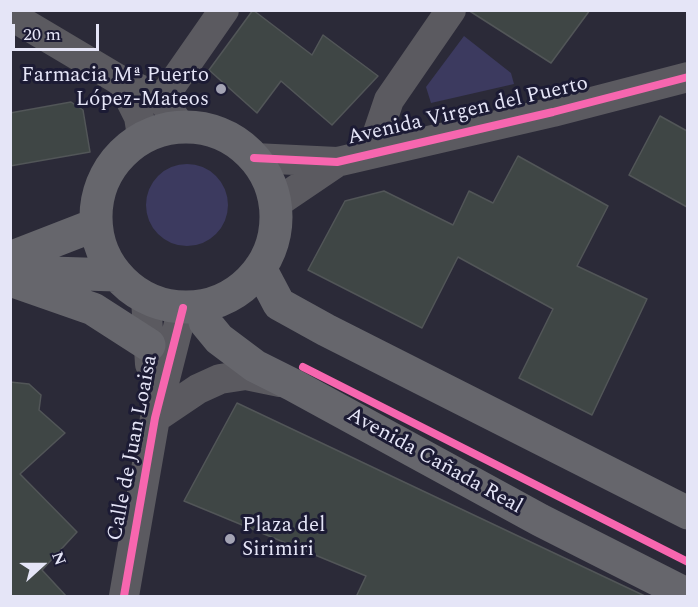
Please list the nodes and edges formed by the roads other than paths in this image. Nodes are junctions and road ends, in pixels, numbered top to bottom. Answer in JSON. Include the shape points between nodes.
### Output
{"nodes":[{"id":1,"x":224,"y":10,"type":"edge"},
{"id":2,"x":451,"y":10,"type":"edge"},
{"id":3,"x":10,"y":15,"type":"edge"},
{"id":4,"x":687,"y":76,"type":"edge"},
{"id":5,"x":121,"y":81,"type":"junction"},
{"id":6,"x":162,"y":99,"type":"junction"},
{"id":7,"x":180,"y":126,"type":"junction"},
{"id":8,"x":142,"y":136,"type":"junction"},
{"id":9,"x":371,"y":153,"type":"junction"},
{"id":10,"x":254,"y":158,"type":"junction"},
{"id":11,"x":337,"y":162,"type":"junction"},
{"id":12,"x":275,"y":204,"type":"junction"},
{"id":13,"x":95,"y":225,"type":"junction"},
{"id":14,"x":10,"y":258,"type":"edge"},
{"id":15,"x":260,"y":268,"type":"junction"},
{"id":16,"x":10,"y":272,"type":"edge"},
{"id":17,"x":116,"y":275,"type":"junction"},
{"id":18,"x":10,"y":280,"type":"edge"},
{"id":19,"x":146,"y":298,"type":"junction"},
{"id":20,"x":197,"y":312,"type":"junction"},
{"id":21,"x":149,"y":345,"type":"junction"},
{"id":22,"x":293,"y":385,"type":"junction"},
{"id":23,"x":155,"y":418,"type":"junction"},
{"id":24,"x":687,"y":513,"type":"edge"},
{"id":25,"x":687,"y":596,"type":"edge"},
{"id":26,"x":124,"y":597,"type":"edge"}],
"edges":[{"from":1,"to":6,"type":"street"},
{"from":2,"to":9,"type":"street","via":[[388,100]]},
{"from":3,"to":5,"type":"street"},
{"from":4,"to":9,"type":"street","name":"Avenida Virgen del Puerto","via":[[553,112]]},
{"from":5,"to":6,"type":"street"},
{"from":5,"to":8,"type":"street","via":[[139,117]]},
{"from":6,"to":7,"type":"street"},
{"from":7,"to":8,"type":"main road"},
{"from":7,"to":10,"type":"main road","via":[[208,129],[233,140]]},
{"from":8,"to":13,"type":"main road","via":[[122,152],[106,174],[96,199]]},
{"from":9,"to":11,"type":"street","name":"Avenida Virgen del Puerto"},
{"from":10,"to":11,"type":"street","name":"Avenida Virgen del Puerto"},
{"from":10,"to":12,"type":"main road","via":[[268,179]]},
{"from":11,"to":12,"type":"street","name":"Avenida Virgen del Puerto"},
{"from":12,"to":15,"type":"main road","via":[[271,248]]},
{"from":13,"to":14,"type":"main road"},
{"from":13,"to":17,"type":"main road","via":[[102,251]]},
{"from":15,"to":20,"type":"main road","via":[[245,286]]},
{"from":15,"to":24,"type":"main road","via":[[279,304]]},
{"from":16,"to":17,"type":"main road"},
{"from":17,"to":19,"type":"main road"},
{"from":18,"to":21,"type":"main road","via":[[93,309]]},
{"from":19,"to":20,"type":"main road"},
{"from":19,"to":21,"type":"street","name":"Calle de Juan Loaisa"},
{"from":20,"to":22,"type":"main road","name":"Avenida Cañada Real","via":[[219,339],[255,366]]},
{"from":20,"to":23,"type":"street","name":"Calle de Juan Loaisa"},
{"from":21,"to":23,"type":"street","name":"Calle de Juan Loaisa"},
{"from":22,"to":23,"type":"street","name":"Calle de Juan Loaisa","via":[[246,375],[220,379],[198,388]]},
{"from":22,"to":25,"type":"main road","name":"Avenida Cañada Real"},
{"from":23,"to":26,"type":"street","name":"Calle de Juan Loaisa"}]}
